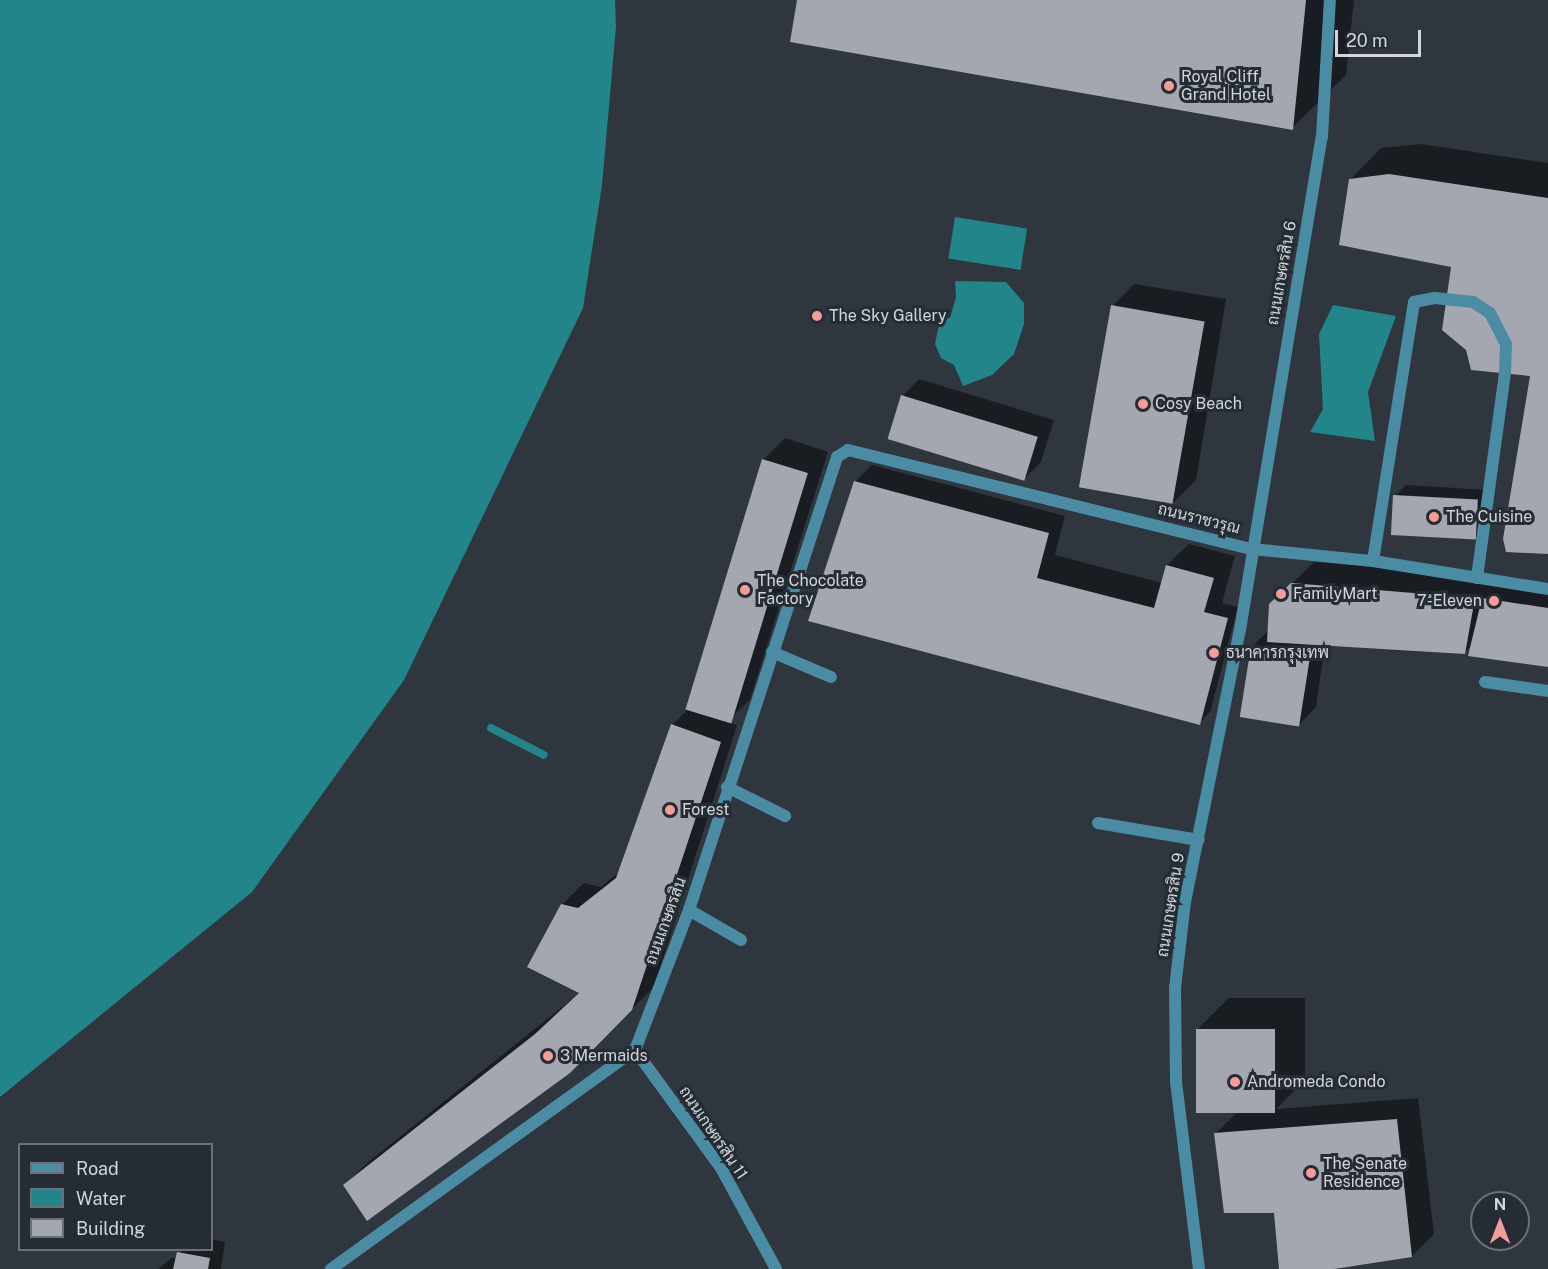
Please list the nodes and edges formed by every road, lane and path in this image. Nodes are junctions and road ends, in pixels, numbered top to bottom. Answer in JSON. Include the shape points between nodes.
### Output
{"nodes":[{"id":1,"x":1330,"y":0,"type":"edge"},
{"id":2,"x":848,"y":450,"type":"joint"},
{"id":3,"x":1252,"y":549,"type":"junction"},
{"id":4,"x":1373,"y":561,"type":"junction"},
{"id":5,"x":1477,"y":578,"type":"junction"},
{"id":6,"x":1548,"y":589,"type":"edge"},
{"id":7,"x":772,"y":652,"type":"junction"},
{"id":8,"x":831,"y":676,"type":"dead end"},
{"id":9,"x":1485,"y":682,"type":"dead end"},
{"id":10,"x":1548,"y":691,"type":"edge"},
{"id":11,"x":727,"y":787,"type":"junction"},
{"id":12,"x":785,"y":816,"type":"dead end"},
{"id":13,"x":1098,"y":823,"type":"dead end"},
{"id":14,"x":1199,"y":840,"type":"junction"},
{"id":15,"x":689,"y":910,"type":"junction"},
{"id":16,"x":741,"y":940,"type":"dead end"},
{"id":17,"x":635,"y":1050,"type":"junction"},
{"id":18,"x":331,"y":1269,"type":"edge"},
{"id":19,"x":776,"y":1269,"type":"edge"},
{"id":20,"x":1199,"y":1269,"type":"edge"}],
"edges":[{"from":1,"to":3,"type":"street","name":"ถนนเกษตรสิน 6","via":[[1322,137]]},
{"from":2,"to":3,"type":"street","name":"ถนนราชวรุณ"},
{"from":2,"to":7,"type":"street","name":"ถนนเกษตรสิน","via":[[837,457]]},
{"from":3,"to":4,"type":"street","name":"ถนนราชวรุณ"},
{"from":3,"to":14,"type":"street","name":"ถนนเกษตรสิน 9"},
{"from":4,"to":5,"type":"street","name":"ถนนราชวรุณ"},
{"from":4,"to":5,"type":"street","via":[[1414,302],[1435,298],[1473,302],[1490,312],[1506,344]]},
{"from":5,"to":6,"type":"street","name":"ถนนราชวรุณ"},
{"from":7,"to":8,"type":"street"},
{"from":7,"to":11,"type":"street","name":"ถนนเกษตรสิน"},
{"from":9,"to":10,"type":"street"},
{"from":11,"to":12,"type":"street"},
{"from":11,"to":15,"type":"street","name":"ถนนเกษตรสิน"},
{"from":13,"to":14,"type":"street"},
{"from":14,"to":20,"type":"street","name":"ถนนเกษตรสิน 9","via":[[1185,902],[1175,988],[1176,1081]]},
{"from":15,"to":16,"type":"street"},
{"from":15,"to":17,"type":"street","name":"ถนนเกษตรสิน"},
{"from":17,"to":18,"type":"street"},
{"from":17,"to":19,"type":"street","name":"ถนนเกษตรสิน 11","via":[[721,1168]]}]}
